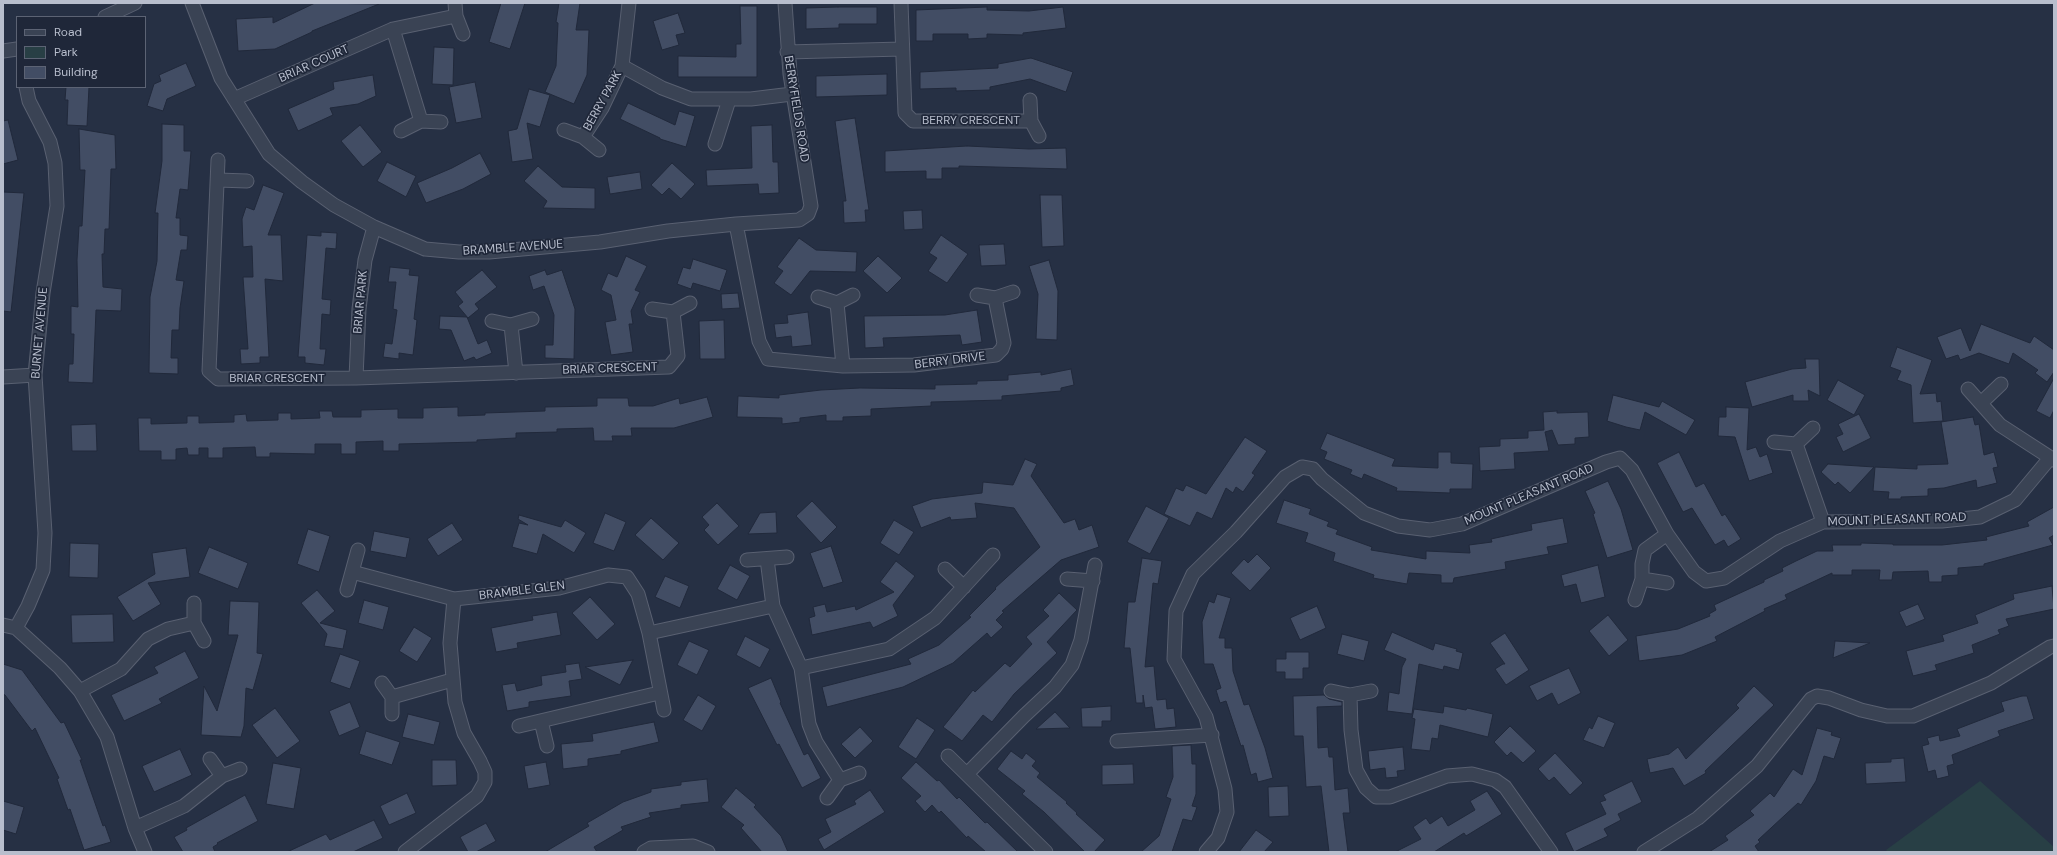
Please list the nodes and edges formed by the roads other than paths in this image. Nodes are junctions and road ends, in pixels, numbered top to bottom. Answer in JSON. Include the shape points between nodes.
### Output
{"nodes":[{"id":1,"x":135,"y":3,"type":"edge"},
{"id":2,"x":192,"y":3,"type":"edge"},
{"id":3,"x":629,"y":3,"type":"edge"},
{"id":4,"x":785,"y":3,"type":"edge"},
{"id":5,"x":901,"y":3,"type":"edge"},
{"id":6,"x":456,"y":9,"type":"edge"},
{"id":7,"x":107,"y":16,"type":"edge"},
{"id":8,"x":393,"y":29,"type":"junction"},
{"id":9,"x":463,"y":34,"type":"dead end"},
{"id":10,"x":16,"y":49,"type":"edge"},
{"id":11,"x":902,"y":49,"type":"junction"},
{"id":12,"x":3,"y":51,"type":"edge"},
{"id":13,"x":787,"y":52,"type":"junction"},
{"id":14,"x":622,"y":66,"type":"junction"},
{"id":15,"x":26,"y":88,"type":"edge"},
{"id":16,"x":792,"y":94,"type":"junction"},
{"id":17,"x":234,"y":99,"type":"junction"},
{"id":18,"x":729,"y":100,"type":"junction"},
{"id":19,"x":1030,"y":100,"type":"dead end"},
{"id":20,"x":421,"y":121,"type":"junction"},
{"id":21,"x":1031,"y":121,"type":"junction"},
{"id":22,"x":441,"y":122,"type":"dead end"},
{"id":23,"x":564,"y":130,"type":"dead end"},
{"id":24,"x":401,"y":131,"type":"dead end"},
{"id":25,"x":1039,"y":136,"type":"dead end"},
{"id":26,"x":583,"y":137,"type":"junction"},
{"id":27,"x":716,"y":144,"type":"dead end"},
{"id":28,"x":599,"y":150,"type":"dead end"},
{"id":29,"x":218,"y":160,"type":"dead end"},
{"id":30,"x":218,"y":180,"type":"junction"},
{"id":31,"x":247,"y":181,"type":"dead end"},
{"id":32,"x":808,"y":214,"type":"joint"},
{"id":33,"x":736,"y":224,"type":"junction"},
{"id":34,"x":374,"y":227,"type":"junction"},
{"id":35,"x":1013,"y":292,"type":"dead end"},
{"id":36,"x":853,"y":295,"type":"dead end"},
{"id":37,"x":976,"y":295,"type":"dead end"},
{"id":38,"x":818,"y":297,"type":"dead end"},
{"id":39,"x":995,"y":298,"type":"junction"},
{"id":40,"x":690,"y":303,"type":"dead end"},
{"id":41,"x":837,"y":303,"type":"junction"},
{"id":42,"x":652,"y":309,"type":"dead end"},
{"id":43,"x":673,"y":312,"type":"junction"},
{"id":44,"x":532,"y":319,"type":"dead end"},
{"id":45,"x":492,"y":321,"type":"dead end"},
{"id":46,"x":511,"y":325,"type":"junction"},
{"id":47,"x":842,"y":366,"type":"junction"},
{"id":48,"x":516,"y":373,"type":"junction"},
{"id":49,"x":35,"y":375,"type":"junction"},
{"id":50,"x":3,"y":377,"type":"edge"},
{"id":51,"x":356,"y":378,"type":"junction"},
{"id":52,"x":2001,"y":384,"type":"dead end"},
{"id":53,"x":1968,"y":389,"type":"dead end"},
{"id":54,"x":1980,"y":403,"type":"junction"},
{"id":55,"x":1813,"y":428,"type":"dead end"},
{"id":56,"x":1774,"y":442,"type":"dead end"},
{"id":57,"x":1796,"y":444,"type":"junction"},
{"id":58,"x":2052,"y":459,"type":"edge"},
{"id":59,"x":1823,"y":522,"type":"junction"},
{"id":60,"x":1667,"y":534,"type":"junction"},
{"id":61,"x":358,"y":550,"type":"dead end"},
{"id":62,"x":993,"y":555,"type":"dead end"},
{"id":63,"x":787,"y":557,"type":"dead end"},
{"id":64,"x":767,"y":559,"type":"junction"},
{"id":65,"x":747,"y":560,"type":"dead end"},
{"id":66,"x":1095,"y":565,"type":"dead end"},
{"id":67,"x":945,"y":569,"type":"dead end"},
{"id":68,"x":352,"y":572,"type":"junction"},
{"id":69,"x":1067,"y":578,"type":"dead end"},
{"id":70,"x":1642,"y":579,"type":"junction"},
{"id":71,"x":1093,"y":581,"type":"junction"},
{"id":72,"x":1667,"y":583,"type":"dead end"},
{"id":73,"x":964,"y":587,"type":"junction"},
{"id":74,"x":347,"y":590,"type":"dead end"},
{"id":75,"x":454,"y":599,"type":"junction"},
{"id":76,"x":1635,"y":600,"type":"dead end"},
{"id":77,"x":194,"y":603,"type":"dead end"},
{"id":78,"x":773,"y":606,"type":"junction"},
{"id":79,"x":194,"y":623,"type":"junction"},
{"id":80,"x":9,"y":626,"type":"edge"},
{"id":81,"x":649,"y":633,"type":"junction"},
{"id":82,"x":204,"y":641,"type":"dead end"},
{"id":83,"x":2054,"y":646,"type":"edge"},
{"id":84,"x":801,"y":668,"type":"junction"},
{"id":85,"x":452,"y":680,"type":"junction"},
{"id":86,"x":382,"y":683,"type":"dead end"},
{"id":87,"x":80,"y":691,"type":"junction"},
{"id":88,"x":1331,"y":691,"type":"dead end"},
{"id":89,"x":1371,"y":691,"type":"dead end"},
{"id":90,"x":659,"y":693,"type":"junction"},
{"id":91,"x":1350,"y":695,"type":"junction"},
{"id":92,"x":392,"y":697,"type":"junction"},
{"id":93,"x":664,"y":710,"type":"dead end"},
{"id":94,"x":392,"y":714,"type":"dead end"},
{"id":95,"x":541,"y":721,"type":"junction"},
{"id":96,"x":519,"y":726,"type":"dead end"},
{"id":97,"x":1212,"y":735,"type":"junction"},
{"id":98,"x":1117,"y":741,"type":"dead end"},
{"id":99,"x":547,"y":746,"type":"dead end"},
{"id":100,"x":948,"y":756,"type":"dead end"},
{"id":101,"x":210,"y":759,"type":"dead end"},
{"id":102,"x":240,"y":769,"type":"dead end"},
{"id":103,"x":859,"y":773,"type":"dead end"},
{"id":104,"x":967,"y":774,"type":"junction"},
{"id":105,"x":222,"y":776,"type":"junction"},
{"id":106,"x":840,"y":780,"type":"junction"},
{"id":107,"x":827,"y":798,"type":"dead end"},
{"id":108,"x":135,"y":828,"type":"junction"},
{"id":109,"x":145,"y":852,"type":"edge"},
{"id":110,"x":405,"y":852,"type":"edge"},
{"id":111,"x":644,"y":852,"type":"edge"},
{"id":112,"x":708,"y":852,"type":"edge"},
{"id":113,"x":1046,"y":852,"type":"edge"},
{"id":114,"x":1206,"y":852,"type":"edge"},
{"id":115,"x":1551,"y":852,"type":"edge"},
{"id":116,"x":1644,"y":852,"type":"edge"}],
"edges":[{"from":1,"to":7,"type":"street"},
{"from":2,"to":17,"type":"street","name":"BRAMBLE AVENUE","via":[[221,78]]},
{"from":3,"to":14,"type":"street","name":"BERRY PARK"},
{"from":4,"to":13,"type":"street","name":"BERRYFIELDS ROAD"},
{"from":5,"to":11,"type":"street","name":"BERRY CRESCENT"},
{"from":6,"to":8,"type":"street","name":"BRIAR COURT"},
{"from":6,"to":9,"type":"street","name":"BRIAR COURT"},
{"from":8,"to":17,"type":"street","name":"BRIAR COURT"},
{"from":8,"to":20,"type":"street"},
{"from":10,"to":12,"type":"street"},
{"from":11,"to":13,"type":"street"},
{"from":11,"to":21,"type":"street","name":"BERRY CRESCENT","via":[[905,113],[913,121]]},
{"from":13,"to":16,"type":"street","name":"BERRYFIELDS ROAD"},
{"from":14,"to":18,"type":"street","name":"BERRY PARK","via":[[662,88],[691,99]]},
{"from":14,"to":26,"type":"street","name":"BERRY PARK","via":[[602,108]]},
{"from":15,"to":49,"type":"street","name":"BURNET AVENUE","via":[[29,101],[50,142],[55,163],[57,206],[43,293]]},
{"from":16,"to":18,"type":"street","name":"BERRY PARK"},
{"from":16,"to":32,"type":"street","name":"BERRYFIELDS ROAD","via":[[811,206]]},
{"from":17,"to":34,"type":"street","name":"BRAMBLE AVENUE","via":[[269,154],[334,205]]},
{"from":18,"to":27,"type":"street"},
{"from":19,"to":21,"type":"street","name":"BERRY CRESCENT"},
{"from":20,"to":22,"type":"street"},
{"from":20,"to":24,"type":"street"},
{"from":21,"to":25,"type":"street","name":"BERRY CRESCENT"},
{"from":23,"to":26,"type":"street","name":"BERRY PARK"},
{"from":26,"to":28,"type":"street","name":"BERRY PARK"},
{"from":29,"to":30,"type":"street","name":"BRIAR CRESCENT"},
{"from":30,"to":31,"type":"street"},
{"from":30,"to":51,"type":"street","name":"BRIAR CRESCENT","via":[[208,371],[218,379]]},
{"from":32,"to":33,"type":"street","name":"BRAMBLE AVENUE","via":[[799,220]]},
{"from":33,"to":34,"type":"street","name":"BRAMBLE AVENUE","via":[[600,242],[489,252],[425,248]]},
{"from":33,"to":47,"type":"street","name":"BERRY DRIVE","via":[[759,341],[768,359]]},
{"from":34,"to":51,"type":"street","name":"BRIAR PARK","via":[[365,260],[359,309]]},
{"from":35,"to":39,"type":"street"},
{"from":36,"to":41,"type":"street"},
{"from":37,"to":39,"type":"street"},
{"from":38,"to":41,"type":"street"},
{"from":39,"to":47,"type":"street","name":"BERRY DRIVE","via":[[1004,343],[996,355],[914,365]]},
{"from":40,"to":43,"type":"street"},
{"from":41,"to":47,"type":"street"},
{"from":42,"to":43,"type":"street"},
{"from":43,"to":48,"type":"street","name":"BRIAR CRESCENT","via":[[678,356],[669,367]]},
{"from":44,"to":46,"type":"street"},
{"from":45,"to":46,"type":"street"},
{"from":46,"to":48,"type":"street"},
{"from":48,"to":51,"type":"street","name":"BRIAR CRESCENT"},
{"from":49,"to":50,"type":"street"},
{"from":49,"to":80,"type":"street","name":"BURNET AVENUE","via":[[45,533],[43,570],[28,606]]},
{"from":52,"to":54,"type":"street"},
{"from":53,"to":54,"type":"street"},
{"from":54,"to":58,"type":"street","via":[[2000,425]]},
{"from":55,"to":57,"type":"street"},
{"from":56,"to":57,"type":"street"},
{"from":57,"to":59,"type":"street"},
{"from":58,"to":59,"type":"street","name":"MOUNT PLEASANT ROAD","via":[[2015,500],[1980,517],[1942,521]]},
{"from":59,"to":60,"type":"street","name":"MOUNT PLEASANT ROAD","via":[[1780,542],[1724,578],[1706,582],[1694,572]]},
{"from":60,"to":70,"type":"street","via":[[1645,550]]},
{"from":60,"to":97,"type":"street","name":"MOUNT PLEASANT ROAD","via":[[1632,470],[1620,458],[1462,524],[1430,530],[1398,526],[1364,513],[1313,469],[1302,467],[1285,477],[1236,532],[1193,574],[1176,611],[1174,659],[1206,718]]},
{"from":61,"to":68,"type":"street"},
{"from":62,"to":73,"type":"street"},
{"from":63,"to":64,"type":"street"},
{"from":64,"to":65,"type":"street"},
{"from":64,"to":78,"type":"street"},
{"from":66,"to":71,"type":"street"},
{"from":67,"to":73,"type":"street"},
{"from":68,"to":74,"type":"street"},
{"from":68,"to":75,"type":"street","name":"BRAMBLE GLEN"},
{"from":69,"to":71,"type":"street"},
{"from":70,"to":72,"type":"street"},
{"from":70,"to":76,"type":"street"},
{"from":71,"to":104,"type":"street","via":[[1081,640],[1072,665],[1055,687]]},
{"from":73,"to":84,"type":"street","via":[[935,618],[889,649]]},
{"from":75,"to":81,"type":"street","name":"BRAMBLE GLEN","via":[[559,588],[608,574],[627,578],[638,594]]},
{"from":75,"to":85,"type":"street","via":[[450,643]]},
{"from":77,"to":79,"type":"street"},
{"from":78,"to":81,"type":"street"},
{"from":78,"to":84,"type":"street"},
{"from":79,"to":82,"type":"street"},
{"from":79,"to":87,"type":"street","via":[[168,628],[148,639],[121,669]]},
{"from":80,"to":87,"type":"street","via":[[60,668]]},
{"from":81,"to":90,"type":"street","name":"BRAMBLE GLEN"},
{"from":83,"to":116,"type":"street","via":[[2050,646],[1991,683],[1913,716],[1887,716],[1817,696],[1757,766],[1698,818]]},
{"from":84,"to":106,"type":"street","via":[[809,724],[816,742]]},
{"from":85,"to":92,"type":"street"},
{"from":85,"to":110,"type":"street","via":[[464,733],[485,772],[485,782],[477,796]]},
{"from":86,"to":92,"type":"street"},
{"from":87,"to":108,"type":"street","via":[[107,737]]},
{"from":88,"to":91,"type":"street"},
{"from":89,"to":91,"type":"street"},
{"from":90,"to":93,"type":"street","name":"BRAMBLE GLEN"},
{"from":90,"to":95,"type":"street"},
{"from":91,"to":115,"type":"street","via":[[1356,770],[1366,788],[1376,797],[1390,797],[1447,776],[1472,774],[1495,780],[1505,787]]},
{"from":92,"to":94,"type":"street"},
{"from":95,"to":96,"type":"street"},
{"from":95,"to":99,"type":"street"},
{"from":97,"to":98,"type":"street"},
{"from":97,"to":114,"type":"street","name":"MOUNT PLEASANT ROAD","via":[[1225,789],[1226,812],[1218,838]]},
{"from":100,"to":104,"type":"street"},
{"from":101,"to":105,"type":"street"},
{"from":102,"to":105,"type":"street"},
{"from":103,"to":106,"type":"street"},
{"from":104,"to":113,"type":"street"},
{"from":105,"to":108,"type":"street","via":[[184,806]]},
{"from":106,"to":107,"type":"street"},
{"from":108,"to":109,"type":"street"},
{"from":111,"to":112,"type":"street","via":[[651,848],[693,846]]}]}
